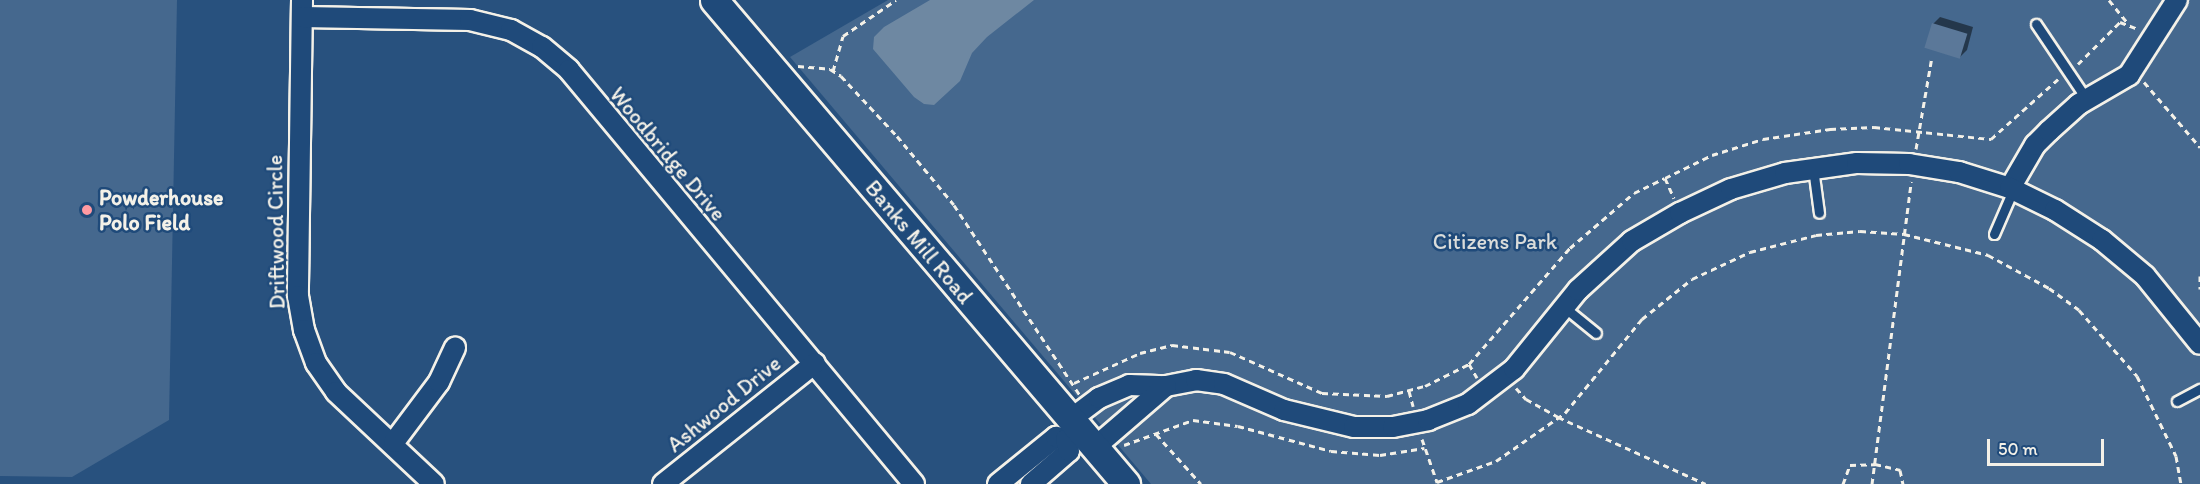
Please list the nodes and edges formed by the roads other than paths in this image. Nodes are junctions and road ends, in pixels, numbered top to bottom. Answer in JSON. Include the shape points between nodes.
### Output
{"nodes":[{"id":1,"x":714,"y":0,"type":"edge"},
{"id":2,"x":2177,"y":0,"type":"edge"},
{"id":3,"x":302,"y":8,"type":"edge"},
{"id":4,"x":2036,"y":24,"type":"dead end"},
{"id":5,"x":2087,"y":100,"type":"junction"},
{"id":6,"x":1813,"y":168,"type":"junction"},
{"id":7,"x":2012,"y":189,"type":"junction"},
{"id":8,"x":1819,"y":213,"type":"dead end"},
{"id":9,"x":1994,"y":234,"type":"dead end"},
{"id":10,"x":1564,"y":307,"type":"junction"},
{"id":11,"x":1596,"y":333,"type":"dead end"},
{"id":12,"x":2200,"y":344,"type":"edge"},
{"id":13,"x":455,"y":348,"type":"dead end"},
{"id":14,"x":814,"y":363,"type":"junction"},
{"id":15,"x":1166,"y":386,"type":"junction"},
{"id":16,"x":2200,"y":389,"type":"edge"},
{"id":17,"x":2177,"y":401,"type":"dead end"},
{"id":18,"x":1084,"y":430,"type":"junction"},
{"id":19,"x":394,"y":442,"type":"junction"},
{"id":20,"x":434,"y":484,"type":"edge"},
{"id":21,"x":663,"y":484,"type":"edge"},
{"id":22,"x":914,"y":484,"type":"edge"},
{"id":23,"x":998,"y":484,"type":"edge"},
{"id":24,"x":1031,"y":484,"type":"edge"},
{"id":25,"x":1126,"y":484,"type":"edge"}],
"edges":[{"from":1,"to":18,"type":"street","name":"Banks Mill Road"},
{"from":2,"to":5,"type":"street","via":[[2134,70]]},
{"from":3,"to":14,"type":"street","name":"Woodbridge Drive","via":[[471,20],[511,30],[542,47],[569,70]]},
{"from":3,"to":19,"type":"street","name":"Driftwood Circle","via":[[300,313],[309,347],[326,378]]},
{"from":4,"to":5,"type":"lane"},
{"from":5,"to":7,"type":"street","via":[[2035,145]]},
{"from":6,"to":7,"type":"street","via":[[1857,163],[1913,164],[1959,172]]},
{"from":6,"to":8,"type":"lane"},
{"from":6,"to":10,"type":"street","via":[[1731,189],[1680,213],[1613,256]]},
{"from":7,"to":9,"type":"lane"},
{"from":7,"to":12,"type":"street","via":[[2079,224],[2124,257],[2164,297]]},
{"from":10,"to":11,"type":"lane"},
{"from":10,"to":15,"type":"street","via":[[1545,335],[1506,376],[1468,404],[1418,423],[1374,428],[1329,423],[1284,411],[1224,384],[1197,381]]},
{"from":13,"to":19,"type":"street","via":[[439,382]]},
{"from":14,"to":21,"type":"street","name":"Ashwood Drive"},
{"from":14,"to":22,"type":"street","name":"Woodbridge Drive"},
{"from":15,"to":18,"type":"street"},
{"from":15,"to":18,"type":"street","via":[[1129,385]]},
{"from":16,"to":17,"type":"lane"},
{"from":18,"to":23,"type":"street","via":[[1056,437]]},
{"from":18,"to":24,"type":"street","via":[[1069,451]]},
{"from":18,"to":25,"type":"street","name":"Banks Mill Road"},
{"from":19,"to":20,"type":"street","name":"Driftwood Circle"}]}
